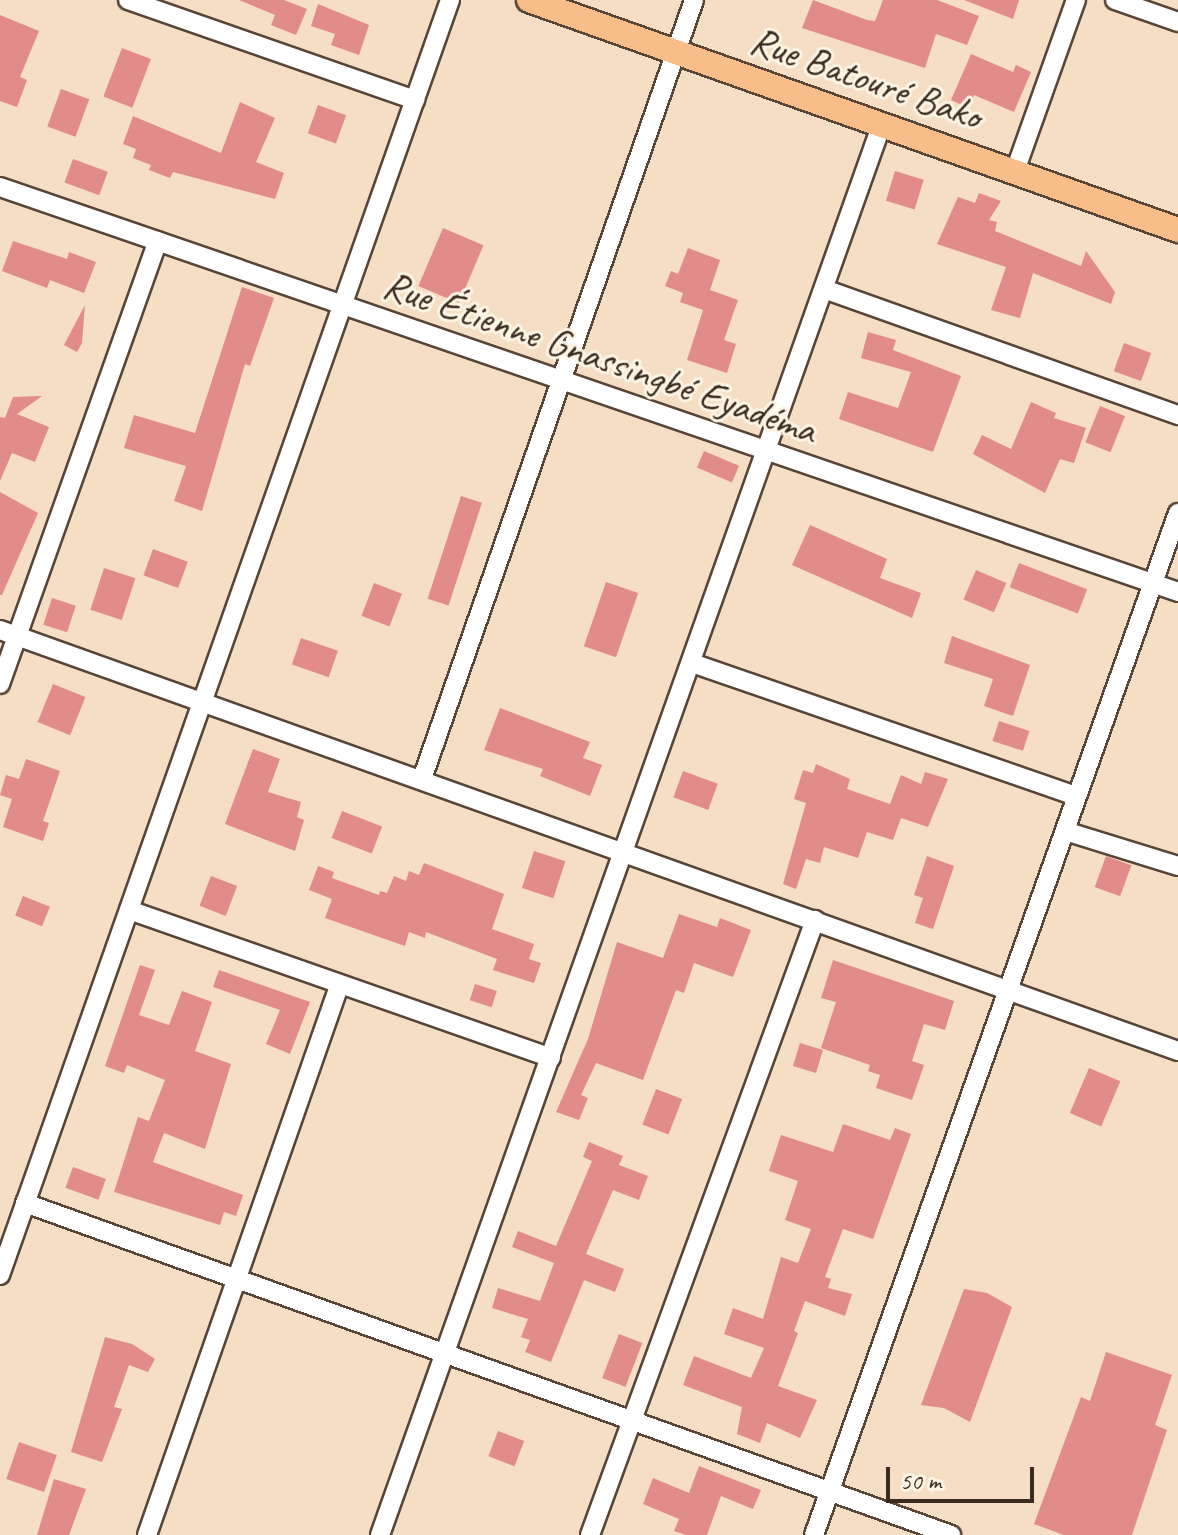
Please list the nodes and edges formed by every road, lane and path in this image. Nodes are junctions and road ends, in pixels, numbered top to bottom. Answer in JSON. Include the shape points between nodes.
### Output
{"nodes":[{"id":1,"x":128,"y":0,"type":"edge"},
{"id":2,"x":450,"y":0,"type":"edge"},
{"id":3,"x":529,"y":0,"type":"edge"},
{"id":4,"x":694,"y":0,"type":"edge"},
{"id":5,"x":1076,"y":0,"type":"edge"},
{"id":6,"x":1115,"y":0,"type":"edge"},
{"id":7,"x":1178,"y":22,"type":"edge"},
{"id":8,"x":676,"y":52,"type":"junction"},
{"id":9,"x":415,"y":100,"type":"junction"},
{"id":10,"x":882,"y":124,"type":"junction"},
{"id":11,"x":1015,"y":171,"type":"junction"},
{"id":12,"x":0,"y":188,"type":"edge"},
{"id":13,"x":1178,"y":230,"type":"edge"},
{"id":14,"x":158,"y":241,"type":"junction"},
{"id":15,"x":824,"y":289,"type":"junction"},
{"id":16,"x":345,"y":305,"type":"junction"},
{"id":17,"x":560,"y":382,"type":"junction"},
{"id":18,"x":1178,"y":415,"type":"edge"},
{"id":19,"x":766,"y":454,"type":"junction"},
{"id":20,"x":1178,"y":513,"type":"edge"},
{"id":21,"x":1153,"y":582,"type":"junction"},
{"id":22,"x":1178,"y":592,"type":"edge"},
{"id":23,"x":9,"y":633,"type":"edge"},
{"id":24,"x":692,"y":663,"type":"junction"},
{"id":25,"x":0,"y":684,"type":"edge"},
{"id":26,"x":201,"y":702,"type":"junction"},
{"id":27,"x":422,"y":779,"type":"junction"},
{"id":28,"x":1077,"y":796,"type":"junction"},
{"id":29,"x":1065,"y":831,"type":"junction"},
{"id":30,"x":625,"y":852,"type":"junction"},
{"id":31,"x":1178,"y":866,"type":"edge"},
{"id":32,"x":129,"y":910,"type":"junction"},
{"id":33,"x":815,"y":920,"type":"junction"},
{"id":34,"x":339,"y":986,"type":"junction"},
{"id":35,"x":1008,"y":991,"type":"junction"},
{"id":36,"x":1178,"y":1051,"type":"edge"},
{"id":37,"x":551,"y":1058,"type":"junction"},
{"id":38,"x":25,"y":1203,"type":"junction"},
{"id":39,"x":0,"y":1275,"type":"edge"},
{"id":40,"x":237,"y":1280,"type":"junction"},
{"id":41,"x":444,"y":1354,"type":"junction"},
{"id":42,"x":633,"y":1421,"type":"junction"},
{"id":43,"x":830,"y":1491,"type":"junction"},
{"id":44,"x":147,"y":1535,"type":"edge"},
{"id":45,"x":380,"y":1535,"type":"edge"},
{"id":46,"x":590,"y":1535,"type":"edge"},
{"id":47,"x":814,"y":1535,"type":"edge"},
{"id":48,"x":951,"y":1535,"type":"edge"}],
"edges":[{"from":1,"to":9,"type":"street"},
{"from":2,"to":9,"type":"street"},
{"from":3,"to":8,"type":"main road","name":"Rue Batouré Bako"},
{"from":4,"to":8,"type":"street"},
{"from":5,"to":11,"type":"street"},
{"from":6,"to":7,"type":"street"},
{"from":8,"to":10,"type":"main road","name":"Rue Batouré Bako"},
{"from":8,"to":17,"type":"street"},
{"from":9,"to":16,"type":"street"},
{"from":10,"to":11,"type":"main road","name":"Rue Batouré Bako"},
{"from":10,"to":15,"type":"street"},
{"from":11,"to":13,"type":"main road","name":"Rue Batouré Bako"},
{"from":12,"to":14,"type":"street","name":"Rue Étienne Gnassingbé Eyadéma"},
{"from":14,"to":16,"type":"street","name":"Rue Étienne Gnassingbé Eyadéma"},
{"from":14,"to":23,"type":"street"},
{"from":15,"to":18,"type":"street"},
{"from":15,"to":19,"type":"street"},
{"from":16,"to":17,"type":"street","name":"Rue Étienne Gnassingbé Eyadéma"},
{"from":16,"to":26,"type":"street"},
{"from":17,"to":19,"type":"street","name":"Rue Étienne Gnassingbé Eyadéma"},
{"from":17,"to":27,"type":"street"},
{"from":19,"to":21,"type":"street","name":"Rue Étienne Gnassingbé Eyadéma"},
{"from":19,"to":24,"type":"street"},
{"from":20,"to":21,"type":"street"},
{"from":21,"to":22,"type":"street","name":"Rue Étienne Gnassingbé Eyadéma"},
{"from":21,"to":28,"type":"street"},
{"from":23,"to":25,"type":"street"},
{"from":23,"to":26,"type":"street"},
{"from":24,"to":28,"type":"street"},
{"from":24,"to":30,"type":"street"},
{"from":26,"to":27,"type":"street"},
{"from":26,"to":32,"type":"street"},
{"from":27,"to":30,"type":"street"},
{"from":28,"to":29,"type":"street"},
{"from":29,"to":31,"type":"street"},
{"from":29,"to":35,"type":"street"},
{"from":30,"to":33,"type":"street"},
{"from":30,"to":37,"type":"street"},
{"from":32,"to":34,"type":"street"},
{"from":32,"to":38,"type":"street"},
{"from":33,"to":35,"type":"street"},
{"from":33,"to":42,"type":"street"},
{"from":34,"to":37,"type":"street"},
{"from":34,"to":40,"type":"street"},
{"from":35,"to":36,"type":"street"},
{"from":35,"to":43,"type":"street"},
{"from":37,"to":41,"type":"street"},
{"from":38,"to":39,"type":"street"},
{"from":38,"to":40,"type":"street"},
{"from":40,"to":41,"type":"street"},
{"from":40,"to":44,"type":"street"},
{"from":41,"to":42,"type":"street"},
{"from":41,"to":45,"type":"street"},
{"from":42,"to":43,"type":"street"},
{"from":42,"to":46,"type":"street"},
{"from":43,"to":47,"type":"street"},
{"from":43,"to":48,"type":"street"}]}
